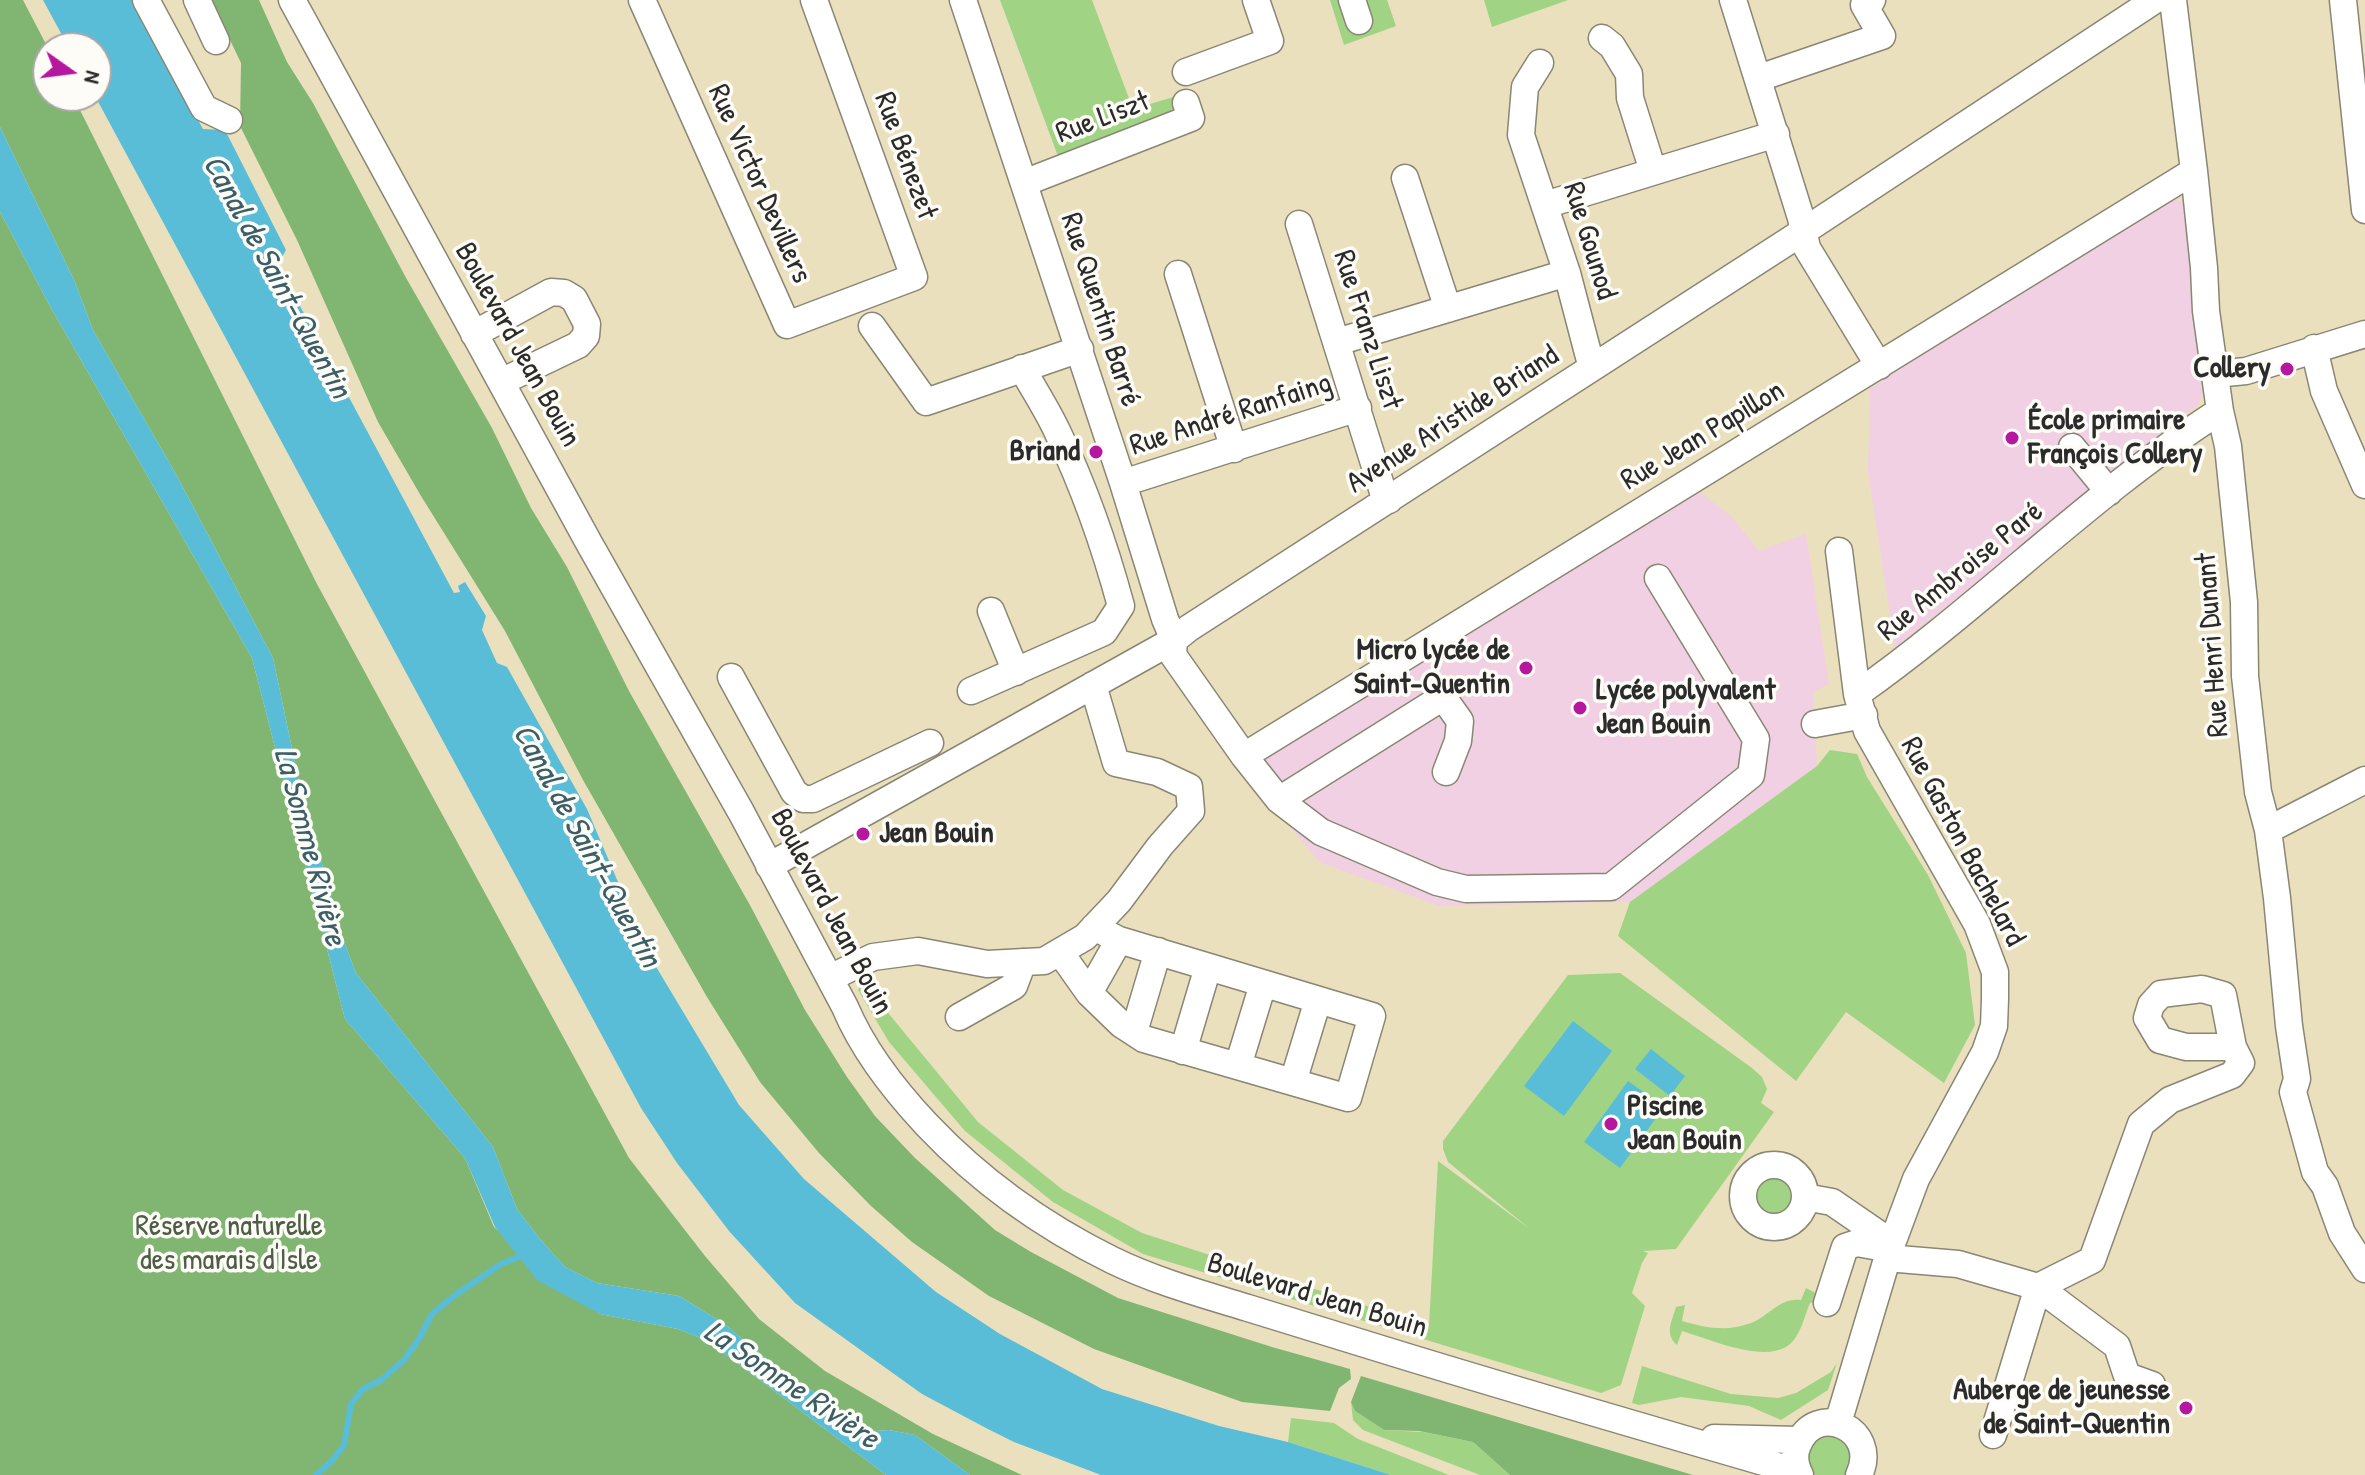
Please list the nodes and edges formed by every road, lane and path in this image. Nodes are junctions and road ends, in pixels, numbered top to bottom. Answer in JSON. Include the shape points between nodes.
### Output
{"nodes":[{"id":1,"x":146,"y":0,"type":"edge"},
{"id":2,"x":197,"y":0,"type":"edge"},
{"id":3,"x":292,"y":0,"type":"edge"},
{"id":4,"x":642,"y":0,"type":"edge"},
{"id":5,"x":814,"y":0,"type":"edge"},
{"id":6,"x":963,"y":0,"type":"edge"},
{"id":7,"x":1256,"y":0,"type":"edge"},
{"id":8,"x":1733,"y":0,"type":"edge"},
{"id":9,"x":1872,"y":0,"type":"edge"},
{"id":10,"x":2155,"y":0,"type":"edge"},
{"id":11,"x":2173,"y":0,"type":"edge"},
{"id":12,"x":2343,"y":0,"type":"edge"},
{"id":13,"x":1602,"y":38,"type":"dead end"},
{"id":14,"x":216,"y":41,"type":"dead end"},
{"id":15,"x":1540,"y":63,"type":"dead end"},
{"id":16,"x":1186,"y":72,"type":"dead end"},
{"id":17,"x":1759,"y":78,"type":"junction"},
{"id":18,"x":1186,"y":103,"type":"dead end"},
{"id":19,"x":229,"y":120,"type":"dead end"},
{"id":20,"x":1776,"y":134,"type":"junction"},
{"id":21,"x":1653,"y":171,"type":"junction"},
{"id":22,"x":2194,"y":171,"type":"junction"},
{"id":23,"x":1405,"y":178,"type":"dead end"},
{"id":24,"x":1024,"y":183,"type":"junction"},
{"id":25,"x":1545,"y":205,"type":"junction"},
{"id":26,"x":2365,"y":210,"type":"edge"},
{"id":27,"x":1299,"y":224,"type":"dead end"},
{"id":28,"x":1804,"y":231,"type":"junction"},
{"id":29,"x":1567,"y":273,"type":"junction"},
{"id":30,"x":1178,"y":274,"type":"dead end"},
{"id":31,"x":858,"y":298,"type":"joint"},
{"id":32,"x":1448,"y":309,"type":"junction"},
{"id":33,"x":872,"y":326,"type":"dead end"},
{"id":34,"x":474,"y":334,"type":"junction"},
{"id":35,"x":2365,"y":334,"type":"edge"},
{"id":36,"x":1337,"y":342,"type":"junction"},
{"id":37,"x":2314,"y":348,"type":"junction"},
{"id":38,"x":1080,"y":349,"type":"junction"},
{"id":39,"x":1594,"y":366,"type":"junction"},
{"id":40,"x":1879,"y":366,"type":"junction"},
{"id":41,"x":1022,"y":368,"type":"junction"},
{"id":42,"x":2215,"y":374,"type":"junction"},
{"id":43,"x":501,"y":382,"type":"junction"},
{"id":44,"x":1358,"y":408,"type":"junction"},
{"id":45,"x":2220,"y":411,"type":"junction"},
{"id":46,"x":2072,"y":447,"type":"dead end"},
{"id":47,"x":1234,"y":449,"type":"junction"},
{"id":48,"x":2362,"y":473,"type":"edge"},
{"id":49,"x":1123,"y":483,"type":"junction"},
{"id":50,"x":2109,"y":492,"type":"junction"},
{"id":51,"x":1389,"y":500,"type":"junction"},
{"id":52,"x":1839,"y":551,"type":"dead end"},
{"id":53,"x":1658,"y":578,"type":"dead end"},
{"id":54,"x":991,"y":611,"type":"dead end"},
{"id":55,"x":1174,"y":640,"type":"junction"},
{"id":56,"x":1016,"y":672,"type":"junction"},
{"id":57,"x":731,"y":677,"type":"dead end"},
{"id":58,"x":1093,"y":685,"type":"junction"},
{"id":59,"x":971,"y":691,"type":"dead end"},
{"id":60,"x":1860,"y":704,"type":"junction"},
{"id":61,"x":1815,"y":724,"type":"dead end"},
{"id":62,"x":930,"y":743,"type":"dead end"},
{"id":63,"x":1244,"y":756,"type":"junction"},
{"id":64,"x":1446,"y":772,"type":"dead end"},
{"id":65,"x":2365,"y":780,"type":"edge"},
{"id":66,"x":1279,"y":800,"type":"junction"},
{"id":67,"x":2268,"y":830,"type":"junction"},
{"id":68,"x":769,"y":866,"type":"junction"},
{"id":69,"x":1094,"y":927,"type":"junction"},
{"id":70,"x":1119,"y":940,"type":"junction"},
{"id":71,"x":1158,"y":951,"type":"junction"},
{"id":72,"x":1060,"y":952,"type":"junction"},
{"id":73,"x":1023,"y":962,"type":"junction"},
{"id":74,"x":1208,"y":967,"type":"junction"},
{"id":75,"x":830,"y":978,"type":"junction"},
{"id":76,"x":1263,"y":984,"type":"junction"},
{"id":77,"x":1089,"y":993,"type":"junction"},
{"id":78,"x":1318,"y":1000,"type":"junction"},
{"id":79,"x":959,"y":1017,"type":"dead end"},
{"id":80,"x":1134,"y":1032,"type":"junction"},
{"id":81,"x":2233,"y":1047,"type":"dead end"},
{"id":82,"x":1183,"y":1051,"type":"junction"},
{"id":83,"x":1238,"y":1066,"type":"junction"},
{"id":84,"x":1293,"y":1082,"type":"junction"},
{"id":85,"x":1805,"y":1197,"type":"dead end"},
{"id":86,"x":1890,"y":1248,"type":"junction"},
{"id":87,"x":2365,"y":1269,"type":"edge"},
{"id":88,"x":2038,"y":1287,"type":"junction"},
{"id":89,"x":1827,"y":1303,"type":"dead end"},
{"id":90,"x":2152,"y":1385,"type":"dead end"},
{"id":91,"x":1838,"y":1423,"type":"junction"},
{"id":92,"x":1993,"y":1435,"type":"dead end"},
{"id":93,"x":1678,"y":1437,"type":"junction"},
{"id":94,"x":1799,"y":1440,"type":"junction"},
{"id":95,"x":1870,"y":1471,"type":"edge"},
{"id":96,"x":1799,"y":1473,"type":"edge"}],
"edges":[{"from":1,"to":19,"type":"street","via":[[204,108]]},
{"from":2,"to":14,"type":"street"},
{"from":3,"to":34,"type":"street","name":"Boulevard Jean Bouin"},
{"from":4,"to":31,"type":"street","name":"Rue Victor Devillers","via":[[787,325]]},
{"from":5,"to":31,"type":"street","name":"Rue Bénezet","via":[[914,277]]},
{"from":6,"to":24,"type":"street","name":"Rue Quentin Barré"},
{"from":7,"to":16,"type":"street","via":[[1270,41]]},
{"from":8,"to":17,"type":"street"},
{"from":9,"to":17,"type":"street","via":[[1864,5],[1882,36]]},
{"from":10,"to":28,"type":"street","name":"Avenue Aristide Briand"},
{"from":11,"to":22,"type":"street","name":"Rue Henri Dunant"},
{"from":12,"to":26,"type":"street"},
{"from":13,"to":21,"type":"street","via":[[1629,74],[1630,98]]},
{"from":15,"to":25,"type":"street","name":"Rue Gounod","via":[[1525,87],[1521,135]]},
{"from":17,"to":20,"type":"street"},
{"from":18,"to":24,"type":"street","name":"Rue Liszt","via":[[1191,118]]},
{"from":20,"to":21,"type":"street"},
{"from":20,"to":28,"type":"street"},
{"from":21,"to":25,"type":"street"},
{"from":22,"to":40,"type":"street","name":"Rue Jean Papillon"},
{"from":22,"to":42,"type":"street","name":"Rue Henri Dunant"},
{"from":23,"to":32,"type":"street"},
{"from":24,"to":38,"type":"street","name":"Rue Quentin Barré"},
{"from":25,"to":29,"type":"street","name":"Rue Gounod"},
{"from":27,"to":36,"type":"street","name":"Rue Franz Liszt"},
{"from":28,"to":39,"type":"street","name":"Avenue Aristide Briand"},
{"from":28,"to":40,"type":"street","via":[[1807,248]]},
{"from":29,"to":32,"type":"street"},
{"from":29,"to":39,"type":"street","name":"Rue Gounod"},
{"from":30,"to":47,"type":"street"},
{"from":32,"to":36,"type":"street"},
{"from":33,"to":41,"type":"street","via":[[926,402]]},
{"from":34,"to":43,"type":"street","name":"Boulevard Jean Bouin"},
{"from":34,"to":43,"type":"street","via":[[551,292],[574,299],[587,324],[586,336],[578,345]]},
{"from":35,"to":37,"type":"street"},
{"from":36,"to":44,"type":"street","name":"Rue Franz Liszt"},
{"from":37,"to":42,"type":"street","via":[[2246,371]]},
{"from":37,"to":48,"type":"street","via":[[2324,391]]},
{"from":38,"to":41,"type":"street"},
{"from":38,"to":49,"type":"street","name":"Rue Quentin Barré"},
{"from":39,"to":51,"type":"street","name":"Avenue Aristide Briand"},
{"from":40,"to":63,"type":"street","name":"Rue Jean Papillon"},
{"from":41,"to":56,"type":"street","via":[[1058,431],[1107,553],[1121,606],[1104,632]]},
{"from":42,"to":45,"type":"street","name":"Rue Henri Dunant"},
{"from":43,"to":68,"type":"street","name":"Boulevard Jean Bouin"},
{"from":44,"to":47,"type":"street","name":"Rue André Ranfaing"},
{"from":44,"to":51,"type":"street","name":"Rue Franz Liszt"},
{"from":45,"to":50,"type":"street","name":"Rue Ambroise Paré"},
{"from":45,"to":67,"type":"street","name":"Rue Henri Dunant","via":[[2244,602],[2245,676],[2258,792]]},
{"from":46,"to":50,"type":"street"},
{"from":47,"to":49,"type":"street","name":"Rue André Ranfaing"},
{"from":49,"to":55,"type":"street","name":"Rue Quentin Barré"},
{"from":50,"to":60,"type":"street","name":"Rue Ambroise Paré"},
{"from":51,"to":55,"type":"street","name":"Avenue Aristide Briand"},
{"from":52,"to":60,"type":"street","name":"Rue Gaston Bachelard"},
{"from":53,"to":66,"type":"street","name":"Rue Quentin Barré","via":[[1756,739],[1751,775],[1611,887],[1466,889],[1437,882],[1321,832]]},
{"from":54,"to":56,"type":"street"},
{"from":55,"to":58,"type":"street","name":"Avenue Aristide Briand"},
{"from":55,"to":63,"type":"street","name":"Rue Quentin Barré","via":[[1173,655]]},
{"from":56,"to":59,"type":"street"},
{"from":57,"to":62,"type":"street","via":[[794,792],[803,799],[813,799]]},
{"from":58,"to":68,"type":"street","name":"Avenue Aristide Briand"},
{"from":58,"to":69,"type":"street","via":[[1116,763],[1157,772],[1189,787],[1191,811]]},
{"from":60,"to":61,"type":"street"},
{"from":60,"to":86,"type":"street","name":"Rue Gaston Bachelard","via":[[1867,731],[1977,924],[1995,972],[1994,1026],[1985,1052],[1916,1179]]},
{"from":63,"to":66,"type":"street","name":"Rue Quentin Barré"},
{"from":64,"to":66,"type":"street","via":[[1460,721],[1443,697]]},
{"from":65,"to":67,"type":"street"},
{"from":67,"to":87,"type":"street","name":"Rue Henri Dunant","via":[[2297,1079],[2293,1092],[2315,1172]]},
{"from":68,"to":75,"type":"street","name":"Boulevard Jean Bouin"},
{"from":69,"to":70,"type":"street"},
{"from":69,"to":72,"type":"street"},
{"from":70,"to":71,"type":"street"},
{"from":70,"to":77,"type":"street"},
{"from":71,"to":74,"type":"street"},
{"from":71,"to":80,"type":"street"},
{"from":72,"to":73,"type":"street","via":[[1044,961]]},
{"from":72,"to":77,"type":"street"},
{"from":73,"to":75,"type":"street","via":[[987,964],[918,951],[873,957]]},
{"from":73,"to":79,"type":"street","via":[[1014,986]]},
{"from":74,"to":76,"type":"street"},
{"from":74,"to":82,"type":"street"},
{"from":75,"to":93,"type":"street","name":"Boulevard Jean Bouin","via":[[876,1060],[938,1137],[1001,1193],[1088,1247],[1186,1289]]},
{"from":76,"to":78,"type":"street"},
{"from":76,"to":83,"type":"street"},
{"from":77,"to":80,"type":"street"},
{"from":78,"to":84,"type":"street"},
{"from":78,"to":84,"type":"street","via":[[1372,1016],[1348,1098]]},
{"from":80,"to":82,"type":"street"},
{"from":81,"to":88,"type":"street","via":[[2241,1063],[2232,1075],[2170,1100],[2141,1124],[2092,1260]]},
{"from":82,"to":83,"type":"street"},
{"from":83,"to":84,"type":"street"},
{"from":85,"to":86,"type":"street","via":[[1832,1202]]},
{"from":86,"to":88,"type":"street"},
{"from":86,"to":89,"type":"street","via":[[1857,1243],[1845,1247]]},
{"from":86,"to":91,"type":"street","name":"Rue Gaston Bachelard"},
{"from":88,"to":90,"type":"street","via":[[2117,1346],[2127,1376]]},
{"from":88,"to":92,"type":"street"},
{"from":91,"to":94,"type":"street","via":[[1821,1423]]},
{"from":91,"to":95,"type":"street","via":[[1856,1435]]},
{"from":93,"to":94,"type":"street","name":"Boulevard Jean Bouin"},
{"from":93,"to":96,"type":"street","name":"Boulevard Jean Bouin"},
{"from":94,"to":96,"type":"street"}]}
